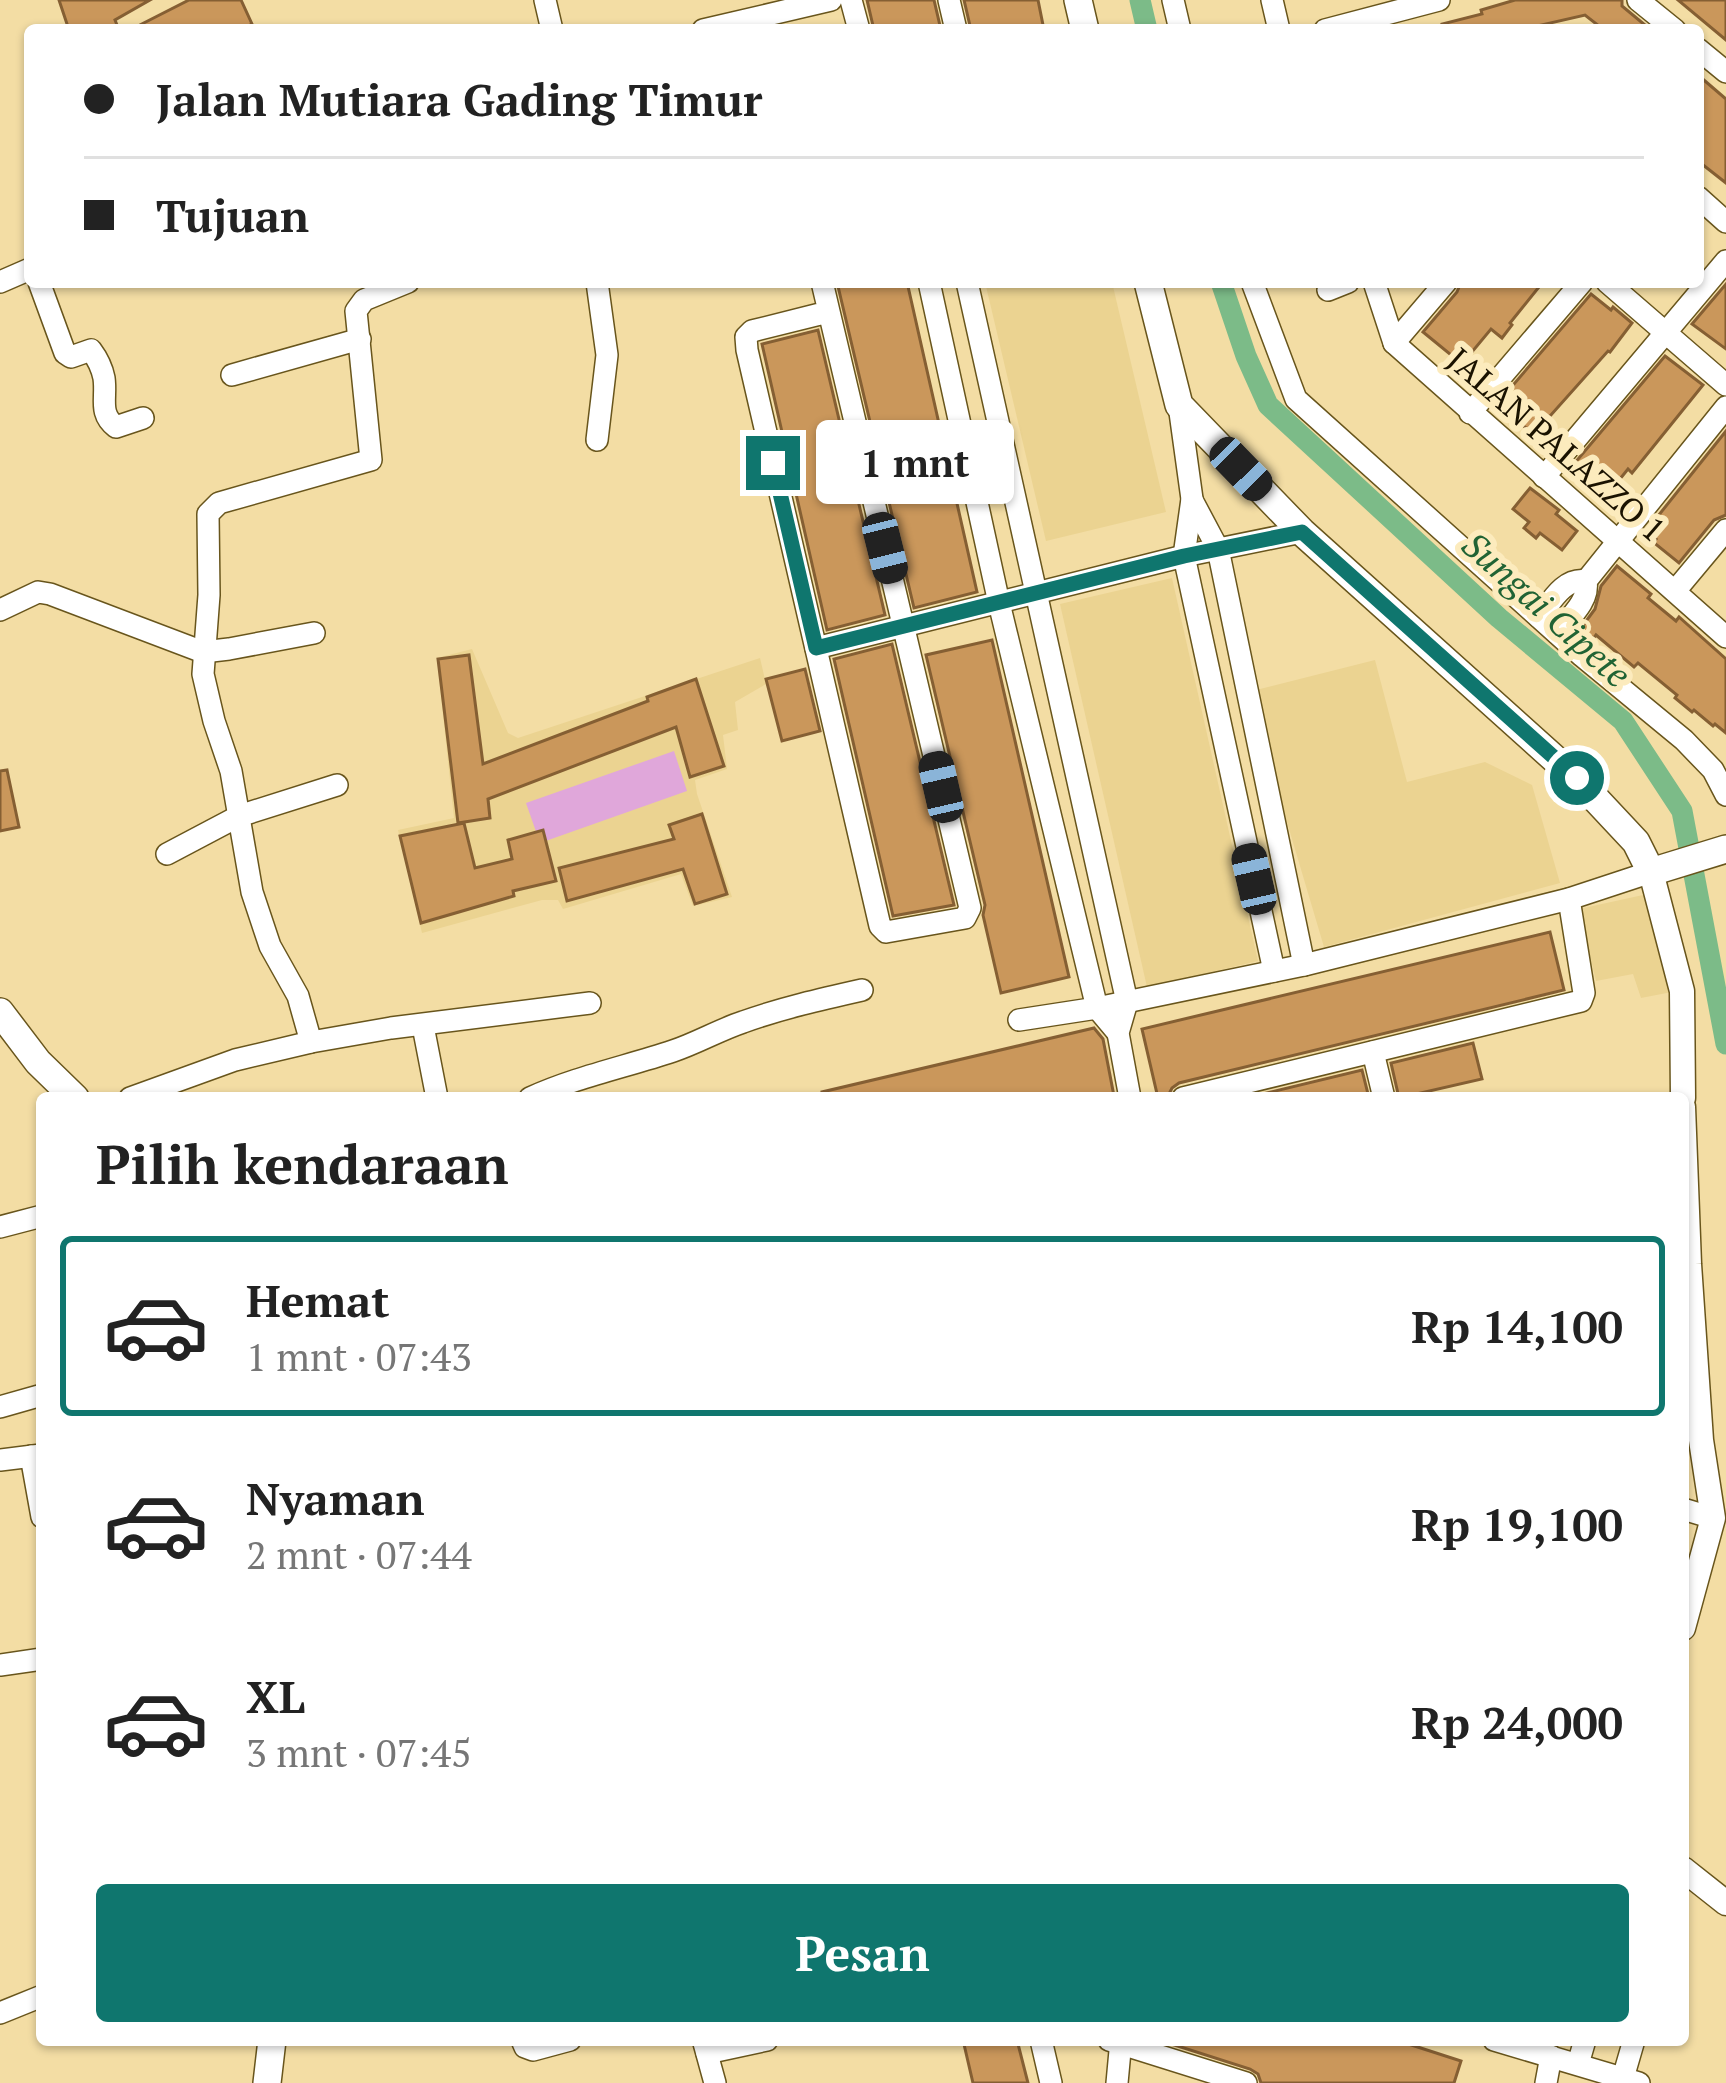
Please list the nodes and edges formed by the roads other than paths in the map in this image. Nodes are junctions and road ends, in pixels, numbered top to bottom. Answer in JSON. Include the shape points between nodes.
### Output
{"nodes":[{"id":1,"x":831,"y":0,"type":"edge"},
{"id":2,"x":1438,"y":0,"type":"edge"},
{"id":3,"x":729,"y":24,"type":"edge"},
{"id":4,"x":1348,"y":24,"type":"edge"},
{"id":5,"x":1726,"y":261,"type":"edge"},
{"id":6,"x":1704,"y":287,"type":"edge"},
{"id":7,"x":41,"y":288,"type":"edge"},
{"id":8,"x":394,"y":288,"type":"edge"},
{"id":9,"x":598,"y":288,"type":"edge"},
{"id":10,"x":822,"y":288,"type":"edge"},
{"id":11,"x":930,"y":288,"type":"edge"},
{"id":12,"x":968,"y":288,"type":"edge"},
{"id":13,"x":1150,"y":288,"type":"edge"},
{"id":14,"x":1254,"y":288,"type":"edge"},
{"id":15,"x":1376,"y":288,"type":"edge"},
{"id":16,"x":1441,"y":288,"type":"edge"},
{"id":17,"x":1577,"y":288,"type":"edge"},
{"id":18,"x":1613,"y":288,"type":"edge"},
{"id":19,"x":1703,"y":288,"type":"edge"},
{"id":20,"x":828,"y":312,"type":"junction"},
{"id":21,"x":1665,"y":332,"type":"junction"},
{"id":22,"x":360,"y":339,"type":"junction"},
{"id":23,"x":1394,"y":343,"type":"junction"},
{"id":24,"x":232,"y":375,"type":"dead end"},
{"id":25,"x":1726,"y":385,"type":"edge"},
{"id":26,"x":1179,"y":405,"type":"junction"},
{"id":27,"x":1726,"y":407,"type":"edge"},
{"id":28,"x":1470,"y":413,"type":"junction"},
{"id":29,"x":143,"y":418,"type":"dead end"},
{"id":30,"x":597,"y":440,"type":"dead end"},
{"id":31,"x":1544,"y":477,"type":"junction"},
{"id":32,"x":1192,"y":499,"type":"junction"},
{"id":33,"x":1726,"y":530,"type":"edge"},
{"id":34,"x":1302,"y":532,"type":"junction"},
{"id":35,"x":1618,"y":542,"type":"junction"},
{"id":36,"x":1218,"y":549,"type":"junction"},
{"id":37,"x":1184,"y":556,"type":"junction"},
{"id":38,"x":1586,"y":581,"type":"junction"},
{"id":39,"x":1675,"y":591,"type":"junction"},
{"id":40,"x":1035,"y":595,"type":"junction"},
{"id":41,"x":999,"y":603,"type":"junction"},
{"id":42,"x":0,"y":610,"type":"edge"},
{"id":43,"x":1539,"y":617,"type":"junction"},
{"id":44,"x":904,"y":626,"type":"junction"},
{"id":45,"x":314,"y":633,"type":"dead end"},
{"id":46,"x":1557,"y":633,"type":"junction"},
{"id":47,"x":1726,"y":637,"type":"edge"},
{"id":48,"x":816,"y":648,"type":"junction"},
{"id":49,"x":203,"y":652,"type":"junction"},
{"id":50,"x":338,"y":785,"type":"dead end"},
{"id":51,"x":1726,"y":795,"type":"edge"},
{"id":52,"x":239,"y":816,"type":"junction"},
{"id":53,"x":1725,"y":849,"type":"edge"},
{"id":54,"x":167,"y":854,"type":"dead end"},
{"id":55,"x":1659,"y":868,"type":"junction"},
{"id":56,"x":1569,"y":899,"type":"junction"},
{"id":57,"x":1304,"y":964,"type":"junction"},
{"id":58,"x":1274,"y":971,"type":"junction"},
{"id":59,"x":862,"y":990,"type":"dead end"},
{"id":60,"x":1127,"y":1002,"type":"junction"},
{"id":61,"x":590,"y":1003,"type":"dead end"},
{"id":62,"x":1096,"y":1008,"type":"junction"},
{"id":63,"x":0,"y":1012,"type":"edge"},
{"id":64,"x":1019,"y":1020,"type":"dead end"},
{"id":65,"x":423,"y":1026,"type":"junction"},
{"id":66,"x":1118,"y":1033,"type":"junction"},
{"id":67,"x":311,"y":1042,"type":"junction"},
{"id":68,"x":1373,"y":1052,"type":"junction"},
{"id":69,"x":587,"y":1087,"type":"edge"},
{"id":70,"x":69,"y":1092,"type":"edge"},
{"id":71,"x":147,"y":1092,"type":"edge"},
{"id":72,"x":436,"y":1092,"type":"edge"},
{"id":73,"x":543,"y":1092,"type":"edge"},
{"id":74,"x":1129,"y":1092,"type":"edge"},
{"id":75,"x":1208,"y":1092,"type":"edge"},
{"id":76,"x":1383,"y":1092,"type":"edge"},
{"id":77,"x":1683,"y":1092,"type":"edge"},
{"id":78,"x":36,"y":1218,"type":"edge"},
{"id":79,"x":0,"y":1227,"type":"edge"},
{"id":80,"x":1689,"y":1264,"type":"edge"},
{"id":81,"x":36,"y":1397,"type":"edge"},
{"id":82,"x":0,"y":1407,"type":"edge"},
{"id":83,"x":36,"y":1456,"type":"edge"},
{"id":84,"x":0,"y":1460,"type":"edge"},
{"id":85,"x":1701,"y":1510,"type":"edge"},
{"id":86,"x":1689,"y":1547,"type":"edge"},
{"id":87,"x":1689,"y":1589,"type":"edge"},
{"id":88,"x":36,"y":1660,"type":"edge"},
{"id":89,"x":0,"y":1665,"type":"edge"},
{"id":90,"x":1689,"y":1877,"type":"edge"},
{"id":91,"x":1726,"y":1903,"type":"edge"},
{"id":92,"x":36,"y":1998,"type":"edge"},
{"id":93,"x":0,"y":2013,"type":"edge"},
{"id":94,"x":271,"y":2046,"type":"edge"},
{"id":95,"x":1042,"y":2046,"type":"edge"},
{"id":96,"x":1117,"y":2046,"type":"edge"},
{"id":97,"x":1132,"y":2046,"type":"edge"},
{"id":98,"x":1515,"y":2046,"type":"edge"},
{"id":99,"x":1583,"y":2046,"type":"edge"},
{"id":100,"x":1634,"y":2046,"type":"edge"},
{"id":101,"x":705,"y":2047,"type":"edge"},
{"id":102,"x":1551,"y":2056,"type":"junction"},
{"id":103,"x":1578,"y":2064,"type":"junction"},
{"id":104,"x":1631,"y":2080,"type":"edge"},
{"id":105,"x":267,"y":2083,"type":"edge"},
{"id":106,"x":716,"y":2083,"type":"edge"},
{"id":107,"x":1051,"y":2083,"type":"edge"},
{"id":108,"x":1117,"y":2083,"type":"edge"},
{"id":109,"x":1246,"y":2083,"type":"edge"},
{"id":110,"x":1546,"y":2083,"type":"edge"}],
"edges":[{"from":1,"to":3,"type":"street"},
{"from":2,"to":4,"type":"street"},
{"from":5,"to":6,"type":"street"},
{"from":7,"to":29,"type":"street","via":[[65,352],[95,354],[108,421],[116,427]]},
{"from":8,"to":22,"type":"street","via":[[360,303]]},
{"from":9,"to":30,"type":"street","via":[[607,355]]},
{"from":10,"to":20,"type":"street"},
{"from":11,"to":41,"type":"street"},
{"from":12,"to":40,"type":"street"},
{"from":13,"to":26,"type":"main road"},
{"from":14,"to":43,"type":"street","via":[[1295,398]]},
{"from":15,"to":23,"type":"street","name":"JALAN PALAZZO 1"},
{"from":16,"to":23,"type":"street"},
{"from":17,"to":28,"type":"street"},
{"from":18,"to":21,"type":"street"},
{"from":19,"to":21,"type":"street"},
{"from":20,"to":44,"type":"street"},
{"from":20,"to":48,"type":"street","via":[[746,338]]},
{"from":21,"to":25,"type":"street"},
{"from":21,"to":31,"type":"street"},
{"from":22,"to":24,"type":"street"},
{"from":22,"to":49,"type":"street","via":[[371,460],[219,503],[208,514]]},
{"from":23,"to":28,"type":"street","name":"JALAN PALAZZO 1"},
{"from":26,"to":32,"type":"street"},
{"from":26,"to":34,"type":"main road"},
{"from":27,"to":35,"type":"street"},
{"from":28,"to":31,"type":"street","name":"JALAN PALAZZO 1"},
{"from":31,"to":35,"type":"street","name":"JALAN PALAZZO 1"},
{"from":32,"to":36,"type":"street"},
{"from":32,"to":37,"type":"street"},
{"from":33,"to":39,"type":"street"},
{"from":34,"to":36,"type":"street"},
{"from":34,"to":55,"type":"main road","via":[[1577,778]]},
{"from":35,"to":38,"type":"street"},
{"from":35,"to":39,"type":"street","name":"JALAN PALAZZO 1"},
{"from":36,"to":37,"type":"street"},
{"from":36,"to":57,"type":"street"},
{"from":37,"to":40,"type":"street"},
{"from":37,"to":58,"type":"street"},
{"from":38,"to":43,"type":"street","via":[[1568,583]]},
{"from":38,"to":46,"type":"street","via":[[1585,598]]},
{"from":39,"to":47,"type":"street","name":"JALAN PALAZZO 1"},
{"from":40,"to":41,"type":"street"},
{"from":40,"to":60,"type":"street"},
{"from":41,"to":44,"type":"street"},
{"from":41,"to":62,"type":"street"},
{"from":42,"to":49,"type":"street","via":[[50,594]]},
{"from":43,"to":46,"type":"street"},
{"from":44,"to":48,"type":"street"},
{"from":44,"to":48,"type":"street","via":[[970,908],[965,918],[886,932],[880,926]]},
{"from":45,"to":49,"type":"street"},
{"from":46,"to":51,"type":"street","via":[[1684,740]]},
{"from":49,"to":52,"type":"street"},
{"from":50,"to":52,"type":"street"},
{"from":52,"to":54,"type":"street"},
{"from":52,"to":67,"type":"street","via":[[252,892]]},
{"from":53,"to":55,"type":"main road"},
{"from":55,"to":56,"type":"street"},
{"from":55,"to":77,"type":"street","via":[[1682,991]]},
{"from":56,"to":57,"type":"street"},
{"from":56,"to":68,"type":"street","via":[[1580,1001]]},
{"from":57,"to":58,"type":"street"},
{"from":58,"to":60,"type":"street"},
{"from":59,"to":69,"type":"street","via":[[739,1023]]},
{"from":60,"to":62,"type":"street"},
{"from":60,"to":66,"type":"street"},
{"from":61,"to":65,"type":"street"},
{"from":62,"to":64,"type":"street"},
{"from":62,"to":66,"type":"street"},
{"from":63,"to":70,"type":"main road"},
{"from":65,"to":67,"type":"street"},
{"from":65,"to":72,"type":"street"},
{"from":66,"to":74,"type":"street"},
{"from":67,"to":71,"type":"street"},
{"from":68,"to":75,"type":"street"},
{"from":68,"to":76,"type":"street"},
{"from":69,"to":73,"type":"street","via":[[565,1082]]},
{"from":78,"to":79,"type":"street"},
{"from":80,"to":85,"type":"street"},
{"from":81,"to":82,"type":"street"},
{"from":83,"to":84,"type":"street"},
{"from":85,"to":86,"type":"street"},
{"from":85,"to":87,"type":"street"},
{"from":88,"to":89,"type":"street"},
{"from":90,"to":91,"type":"street"},
{"from":92,"to":93,"type":"street"},
{"from":94,"to":105,"type":"main road"},
{"from":95,"to":107,"type":"street"},
{"from":96,"to":108,"type":"street"},
{"from":97,"to":109,"type":"street"},
{"from":98,"to":102,"type":"street"},
{"from":99,"to":103,"type":"street"},
{"from":100,"to":104,"type":"street"},
{"from":101,"to":106,"type":"street"},
{"from":102,"to":103,"type":"street"},
{"from":102,"to":110,"type":"street"},
{"from":103,"to":104,"type":"street"}]}
